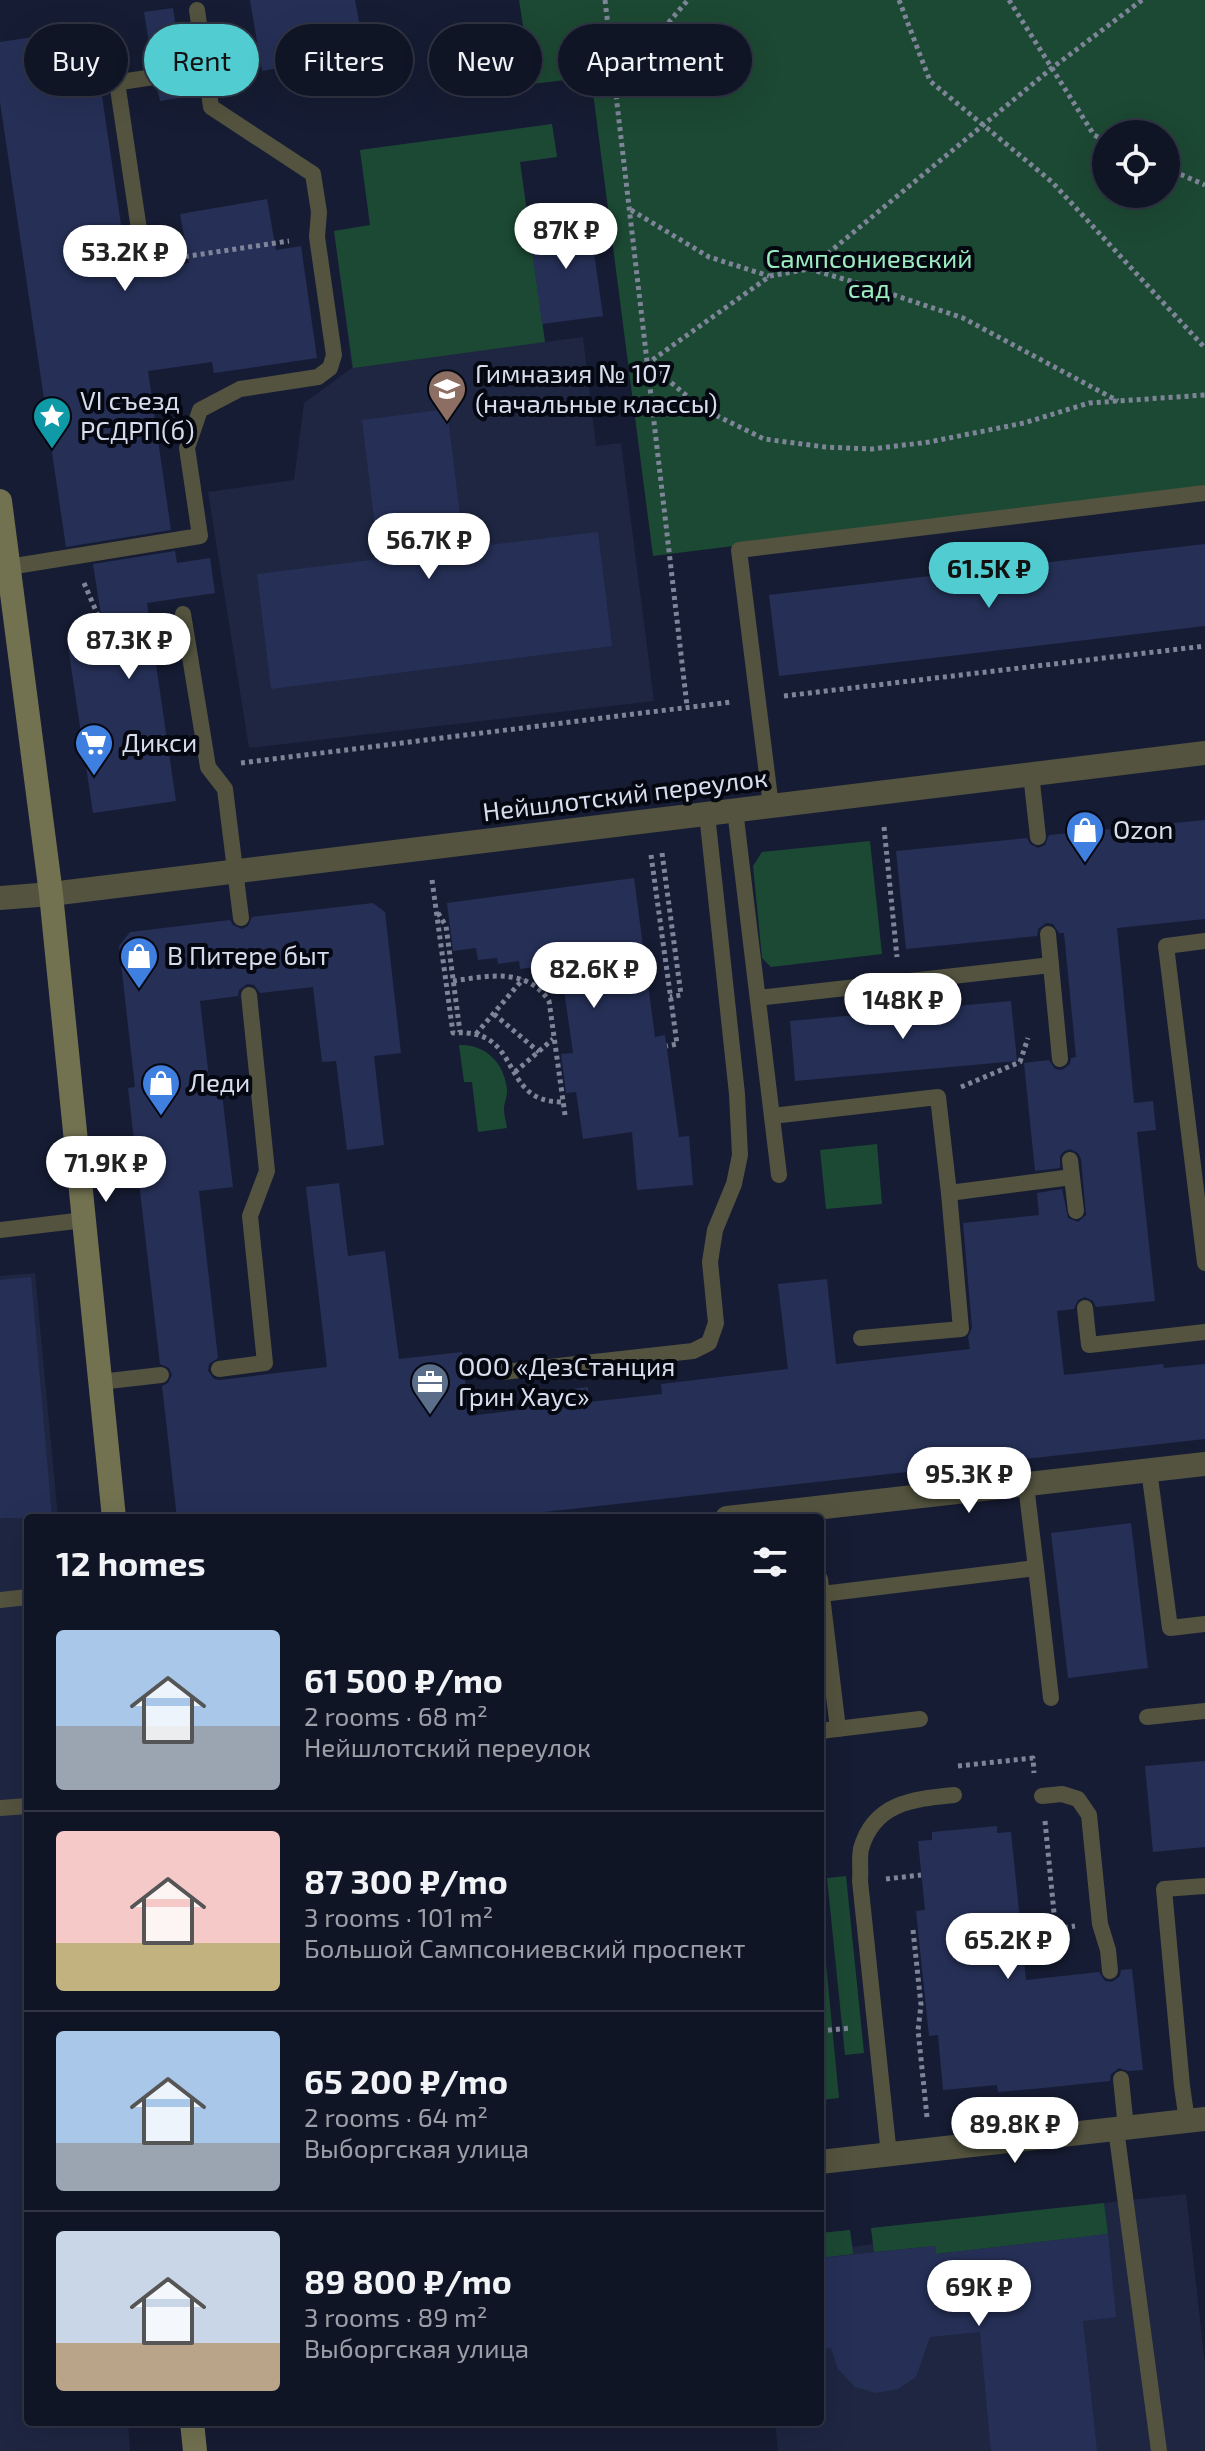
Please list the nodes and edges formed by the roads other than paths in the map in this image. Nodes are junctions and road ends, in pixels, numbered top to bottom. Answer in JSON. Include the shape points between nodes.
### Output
{"nodes":[{"id":1,"x":197,"y":10,"type":"dead end"},
{"id":2,"x":199,"y":24,"type":"edge"},
{"id":3,"x":144,"y":79,"type":"edge"},
{"id":4,"x":210,"y":96,"type":"edge"},
{"id":5,"x":144,"y":263,"type":"road end"},
{"id":6,"x":1205,"y":493,"type":"edge"},
{"id":7,"x":0,"y":501,"type":"edge"},
{"id":8,"x":9,"y":567,"type":"junction"},
{"id":9,"x":183,"y":614,"type":"road end"},
{"id":10,"x":1205,"y":753,"type":"edge"},
{"id":11,"x":1031,"y":774,"type":"junction"},
{"id":12,"x":771,"y":806,"type":"junction"},
{"id":13,"x":735,"y":810,"type":"junction"},
{"id":14,"x":707,"y":814,"type":"junction"},
{"id":15,"x":1038,"y":837,"type":"dead end"},
{"id":16,"x":237,"y":870,"type":"junction"},
{"id":17,"x":51,"y":894,"type":"junction"},
{"id":18,"x":0,"y":898,"type":"edge"},
{"id":19,"x":241,"y":918,"type":"dead end"},
{"id":20,"x":1048,"y":934,"type":"dead end"},
{"id":21,"x":1205,"y":941,"type":"edge"},
{"id":22,"x":1051,"y":965,"type":"junction"},
{"id":23,"x":249,"y":995,"type":"dead end"},
{"id":24,"x":758,"y":998,"type":"junction"},
{"id":25,"x":1060,"y":1059,"type":"dead end"},
{"id":26,"x":772,"y":1116,"type":"junction"},
{"id":27,"x":779,"y":1175,"type":"dead end"},
{"id":28,"x":949,"y":1193,"type":"junction"},
{"id":29,"x":1076,"y":1211,"type":"dead end"},
{"id":30,"x":84,"y":1220,"type":"junction"},
{"id":31,"x":0,"y":1230,"type":"edge"},
{"id":32,"x":1205,"y":1263,"type":"edge"},
{"id":33,"x":1085,"y":1308,"type":"dead end"},
{"id":34,"x":1205,"y":1332,"type":"edge"},
{"id":35,"x":861,"y":1338,"type":"dead end"},
{"id":36,"x":219,"y":1369,"type":"dead end"},
{"id":37,"x":503,"y":1372,"type":"dead end"},
{"id":38,"x":161,"y":1375,"type":"dead end"},
{"id":39,"x":100,"y":1382,"type":"junction"},
{"id":40,"x":1205,"y":1464,"type":"edge"},
{"id":41,"x":1149,"y":1470,"type":"junction"},
{"id":42,"x":1026,"y":1485,"type":"junction"},
{"id":43,"x":812,"y":1513,"type":"edge"},
{"id":44,"x":114,"y":1514,"type":"edge"},
{"id":45,"x":1036,"y":1568,"type":"junction"},
{"id":46,"x":824,"y":1586,"type":"edge"},
{"id":47,"x":24,"y":1597,"type":"edge"},
{"id":48,"x":0,"y":1600,"type":"edge"},
{"id":49,"x":824,"y":1611,"type":"edge"},
{"id":50,"x":1205,"y":1624,"type":"edge"},
{"id":51,"x":1051,"y":1698,"type":"dead end"},
{"id":52,"x":1205,"y":1711,"type":"edge"},
{"id":53,"x":1147,"y":1717,"type":"dead end"},
{"id":54,"x":920,"y":1719,"type":"dead end"},
{"id":55,"x":838,"y":1729,"type":"junction"},
{"id":56,"x":824,"y":1731,"type":"edge"},
{"id":57,"x":954,"y":1795,"type":"dead end"},
{"id":58,"x":1042,"y":1796,"type":"road end"},
{"id":59,"x":24,"y":1806,"type":"edge"},
{"id":60,"x":0,"y":1808,"type":"edge"},
{"id":61,"x":1205,"y":1886,"type":"edge"},
{"id":62,"x":1110,"y":1971,"type":"dead end"},
{"id":63,"x":1121,"y":2079,"type":"dead end"},
{"id":64,"x":1196,"y":2120,"type":"edge"},
{"id":65,"x":1121,"y":2129,"type":"junction"},
{"id":66,"x":889,"y":2155,"type":"junction"},
{"id":67,"x":824,"y":2162,"type":"edge"},
{"id":68,"x":192,"y":2426,"type":"edge"},
{"id":69,"x":195,"y":2451,"type":"edge"},
{"id":70,"x":1159,"y":2451,"type":"edge"}],
"edges":[{"from":1,"to":2,"type":"lane"},
{"from":3,"to":5,"type":"lane","via":[[109,84]]},
{"from":4,"to":8,"type":"lane","via":[[211,107],[313,174],[334,355],[330,368],[318,377],[240,389],[200,410],[187,448],[200,536]]},
{"from":6,"to":12,"type":"lane","via":[[739,550]]},
{"from":7,"to":8,"type":"main road"},
{"from":8,"to":17,"type":"main road"},
{"from":9,"to":16,"type":"lane","via":[[208,767],[225,789]]},
{"from":10,"to":11,"type":"street","name":"Нейшлотский переулок"},
{"from":11,"to":12,"type":"street","name":"Нейшлотский переулок"},
{"from":11,"to":15,"type":"lane"},
{"from":12,"to":13,"type":"street","name":"Нейшлотский переулок"},
{"from":13,"to":14,"type":"street","name":"Нейшлотский переулок"},
{"from":13,"to":24,"type":"lane"},
{"from":14,"to":16,"type":"street","name":"Нейшлотский переулок"},
{"from":14,"to":37,"type":"lane","via":[[740,1155],[711,1252],[716,1323],[709,1343],[693,1351]]},
{"from":16,"to":17,"type":"street","name":"Нейшлотский переулок"},
{"from":16,"to":19,"type":"lane"},
{"from":17,"to":18,"type":"street","name":"Нейшлотский переулок"},
{"from":17,"to":30,"type":"main road"},
{"from":20,"to":22,"type":"lane"},
{"from":21,"to":32,"type":"lane","via":[[1166,946]]},
{"from":22,"to":24,"type":"lane"},
{"from":22,"to":25,"type":"lane"},
{"from":23,"to":36,"type":"lane","via":[[267,1171],[250,1216],[265,1363]]},
{"from":24,"to":26,"type":"lane"},
{"from":26,"to":27,"type":"lane"},
{"from":26,"to":28,"type":"lane","via":[[938,1097]]},
{"from":28,"to":29,"type":"lane","via":[[1071,1169]]},
{"from":28,"to":35,"type":"lane","via":[[961,1329]]},
{"from":30,"to":31,"type":"lane"},
{"from":30,"to":39,"type":"main road"},
{"from":33,"to":34,"type":"lane","via":[[1089,1345]]},
{"from":38,"to":39,"type":"lane"},
{"from":39,"to":44,"type":"main road"},
{"from":40,"to":41,"type":"street"},
{"from":41,"to":42,"type":"street"},
{"from":41,"to":50,"type":"lane","via":[[1170,1628]]},
{"from":42,"to":43,"type":"street"},
{"from":42,"to":45,"type":"lane"},
{"from":45,"to":46,"type":"lane"},
{"from":45,"to":51,"type":"lane"},
{"from":47,"to":48,"type":"lane"},
{"from":49,"to":55,"type":"lane"},
{"from":52,"to":53,"type":"lane"},
{"from":54,"to":55,"type":"lane"},
{"from":55,"to":56,"type":"lane"},
{"from":57,"to":66,"type":"lane","via":[[889,1809],[871,1827],[861,1850]]},
{"from":58,"to":62,"type":"lane","via":[[1078,1799],[1089,1815]]},
{"from":59,"to":60,"type":"lane"},
{"from":61,"to":64,"type":"lane","via":[[1164,1889],[1182,2086]]},
{"from":63,"to":65,"type":"lane"},
{"from":64,"to":65,"type":"street"},
{"from":65,"to":66,"type":"street"},
{"from":65,"to":70,"type":"lane"},
{"from":66,"to":67,"type":"street"},
{"from":68,"to":69,"type":"main road"}]}
